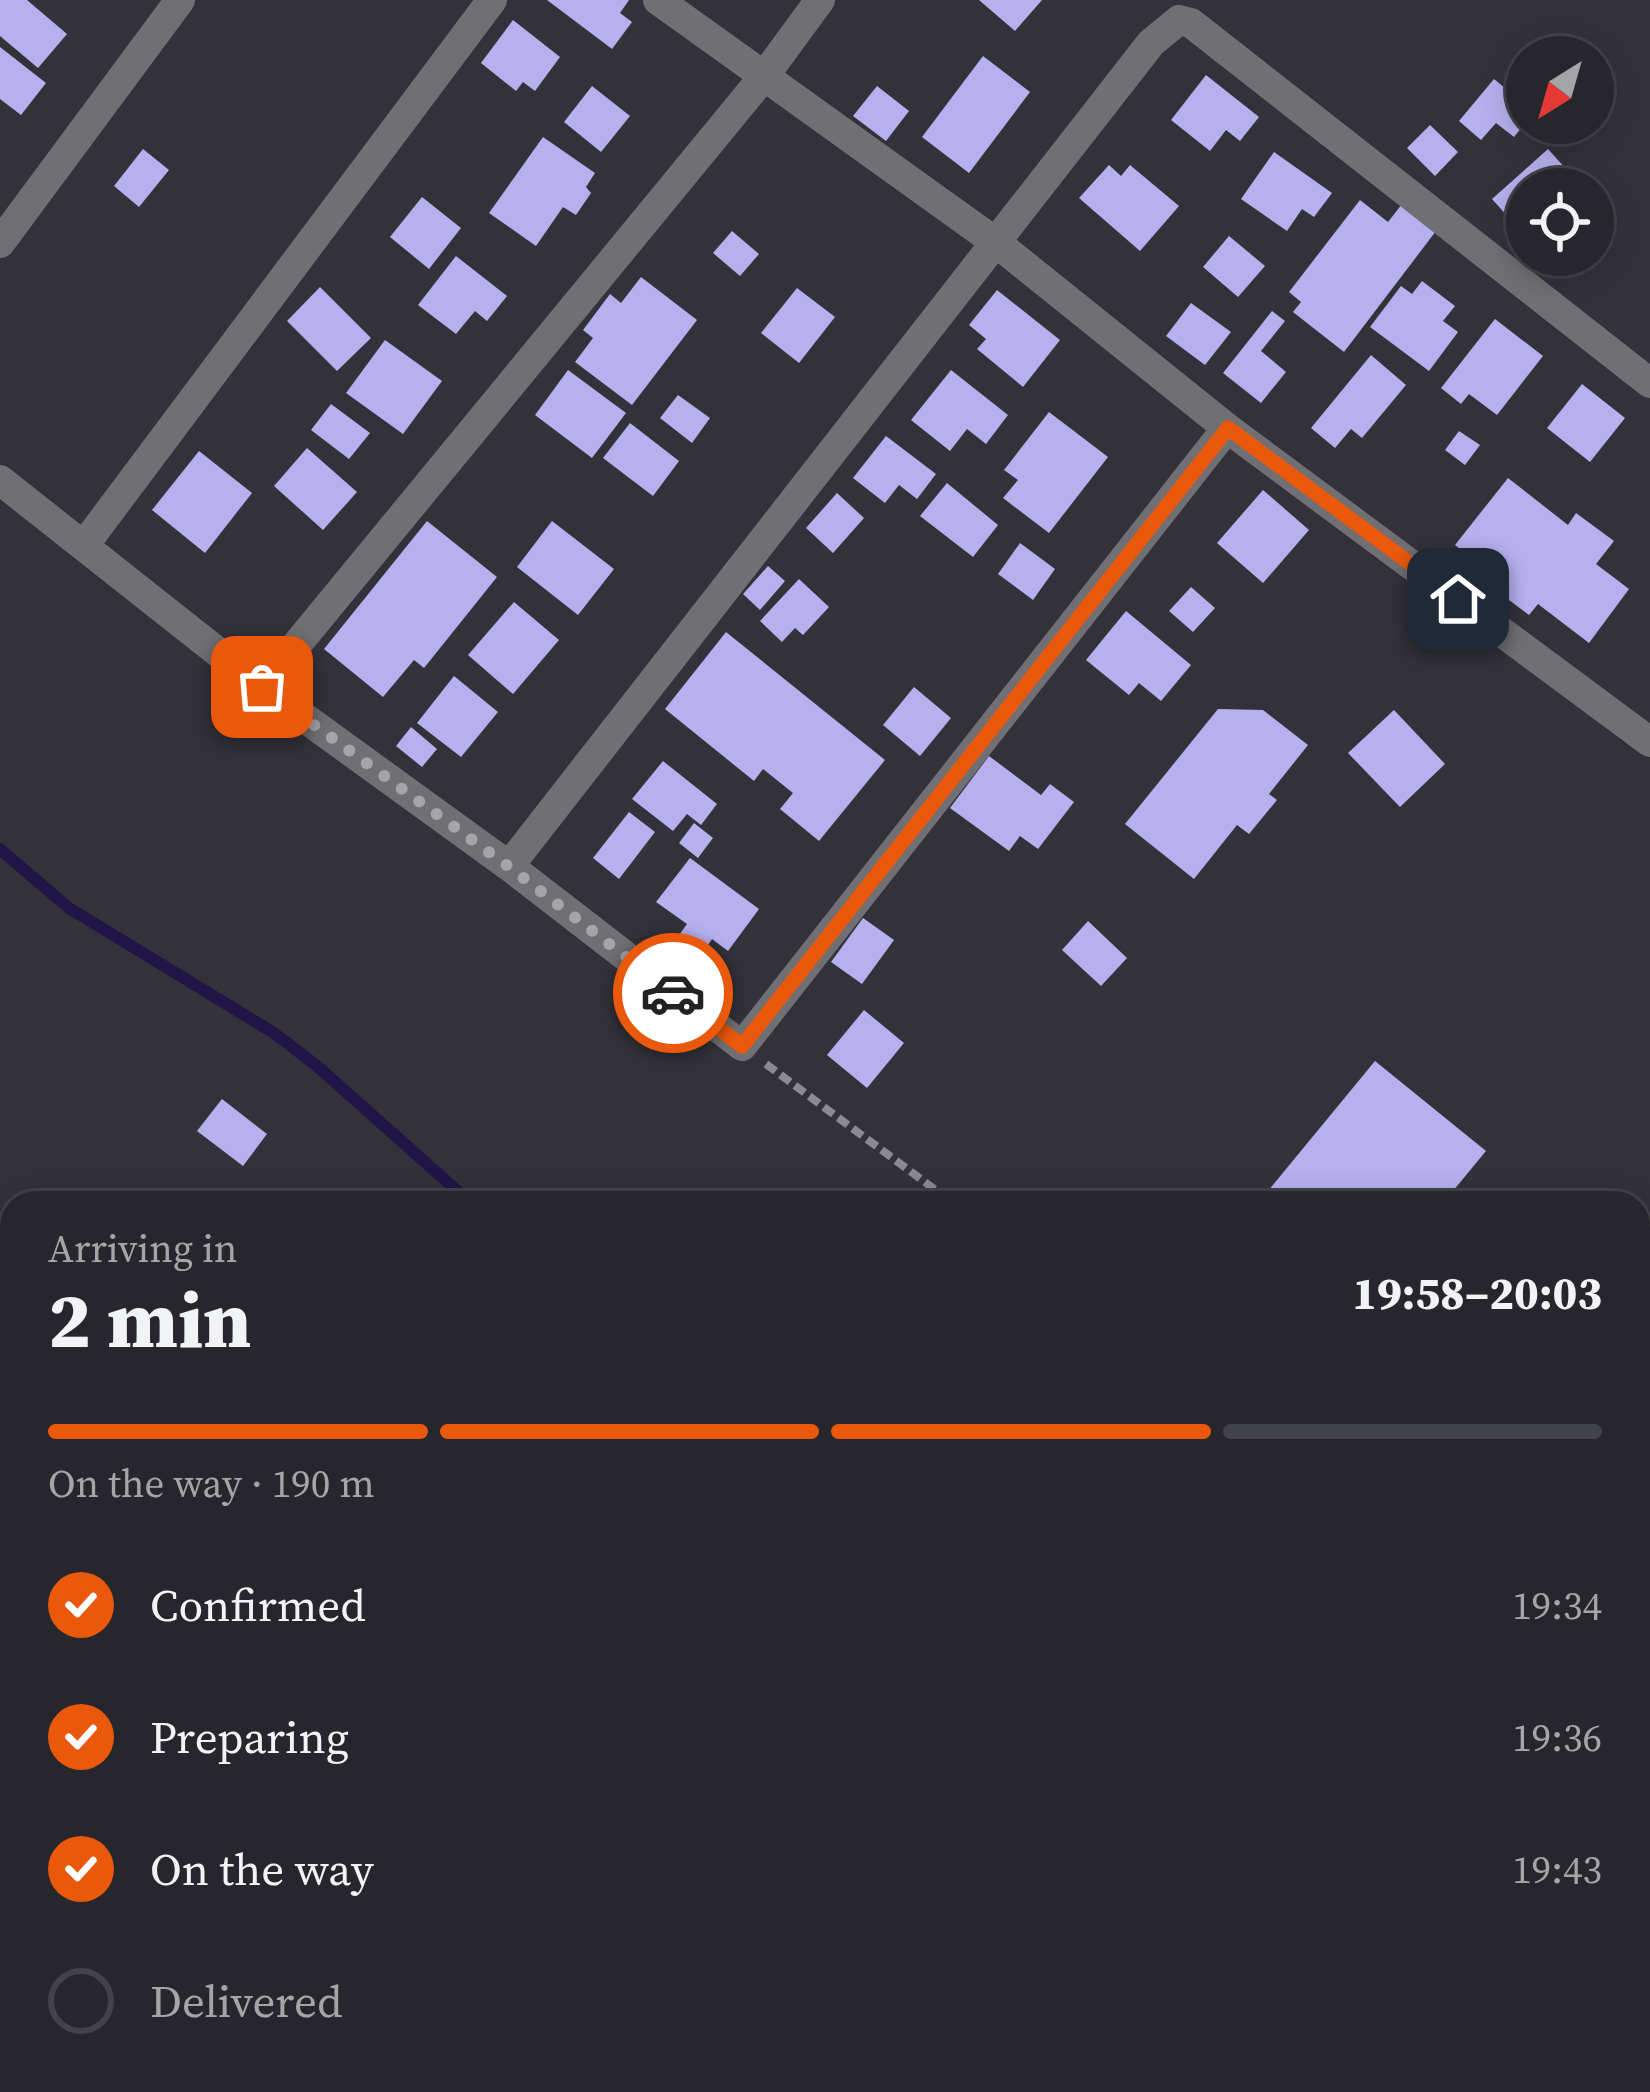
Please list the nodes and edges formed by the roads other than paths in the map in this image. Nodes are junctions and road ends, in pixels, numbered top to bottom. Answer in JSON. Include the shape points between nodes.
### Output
{"nodes":[{"id":1,"x":180,"y":0,"type":"edge"},
{"id":2,"x":492,"y":0,"type":"edge"},
{"id":3,"x":658,"y":0,"type":"edge"},
{"id":4,"x":820,"y":0,"type":"edge"},
{"id":5,"x":764,"y":75,"type":"junction"},
{"id":6,"x":0,"y":243,"type":"edge"},
{"id":7,"x":998,"y":244,"type":"junction"},
{"id":8,"x":1650,"y":382,"type":"edge"},
{"id":9,"x":1228,"y":428,"type":"junction"},
{"id":10,"x":0,"y":480,"type":"edge"},
{"id":11,"x":85,"y":544,"type":"junction"},
{"id":12,"x":262,"y":687,"type":"junction"},
{"id":13,"x":1650,"y":742,"type":"edge"},
{"id":14,"x":508,"y":866,"type":"junction"}],
"edges":[{"from":1,"to":6,"type":"street"},
{"from":2,"to":11,"type":"street"},
{"from":3,"to":5,"type":"street"},
{"from":4,"to":5,"type":"street"},
{"from":5,"to":7,"type":"street"},
{"from":5,"to":12,"type":"street"},
{"from":7,"to":8,"type":"street","via":[[1151,43],[1179,20]]},
{"from":7,"to":9,"type":"street"},
{"from":7,"to":14,"type":"street"},
{"from":9,"to":13,"type":"street"},
{"from":9,"to":14,"type":"street","via":[[742,1046]]},
{"from":10,"to":11,"type":"street"},
{"from":11,"to":12,"type":"street"},
{"from":12,"to":14,"type":"street"}]}
